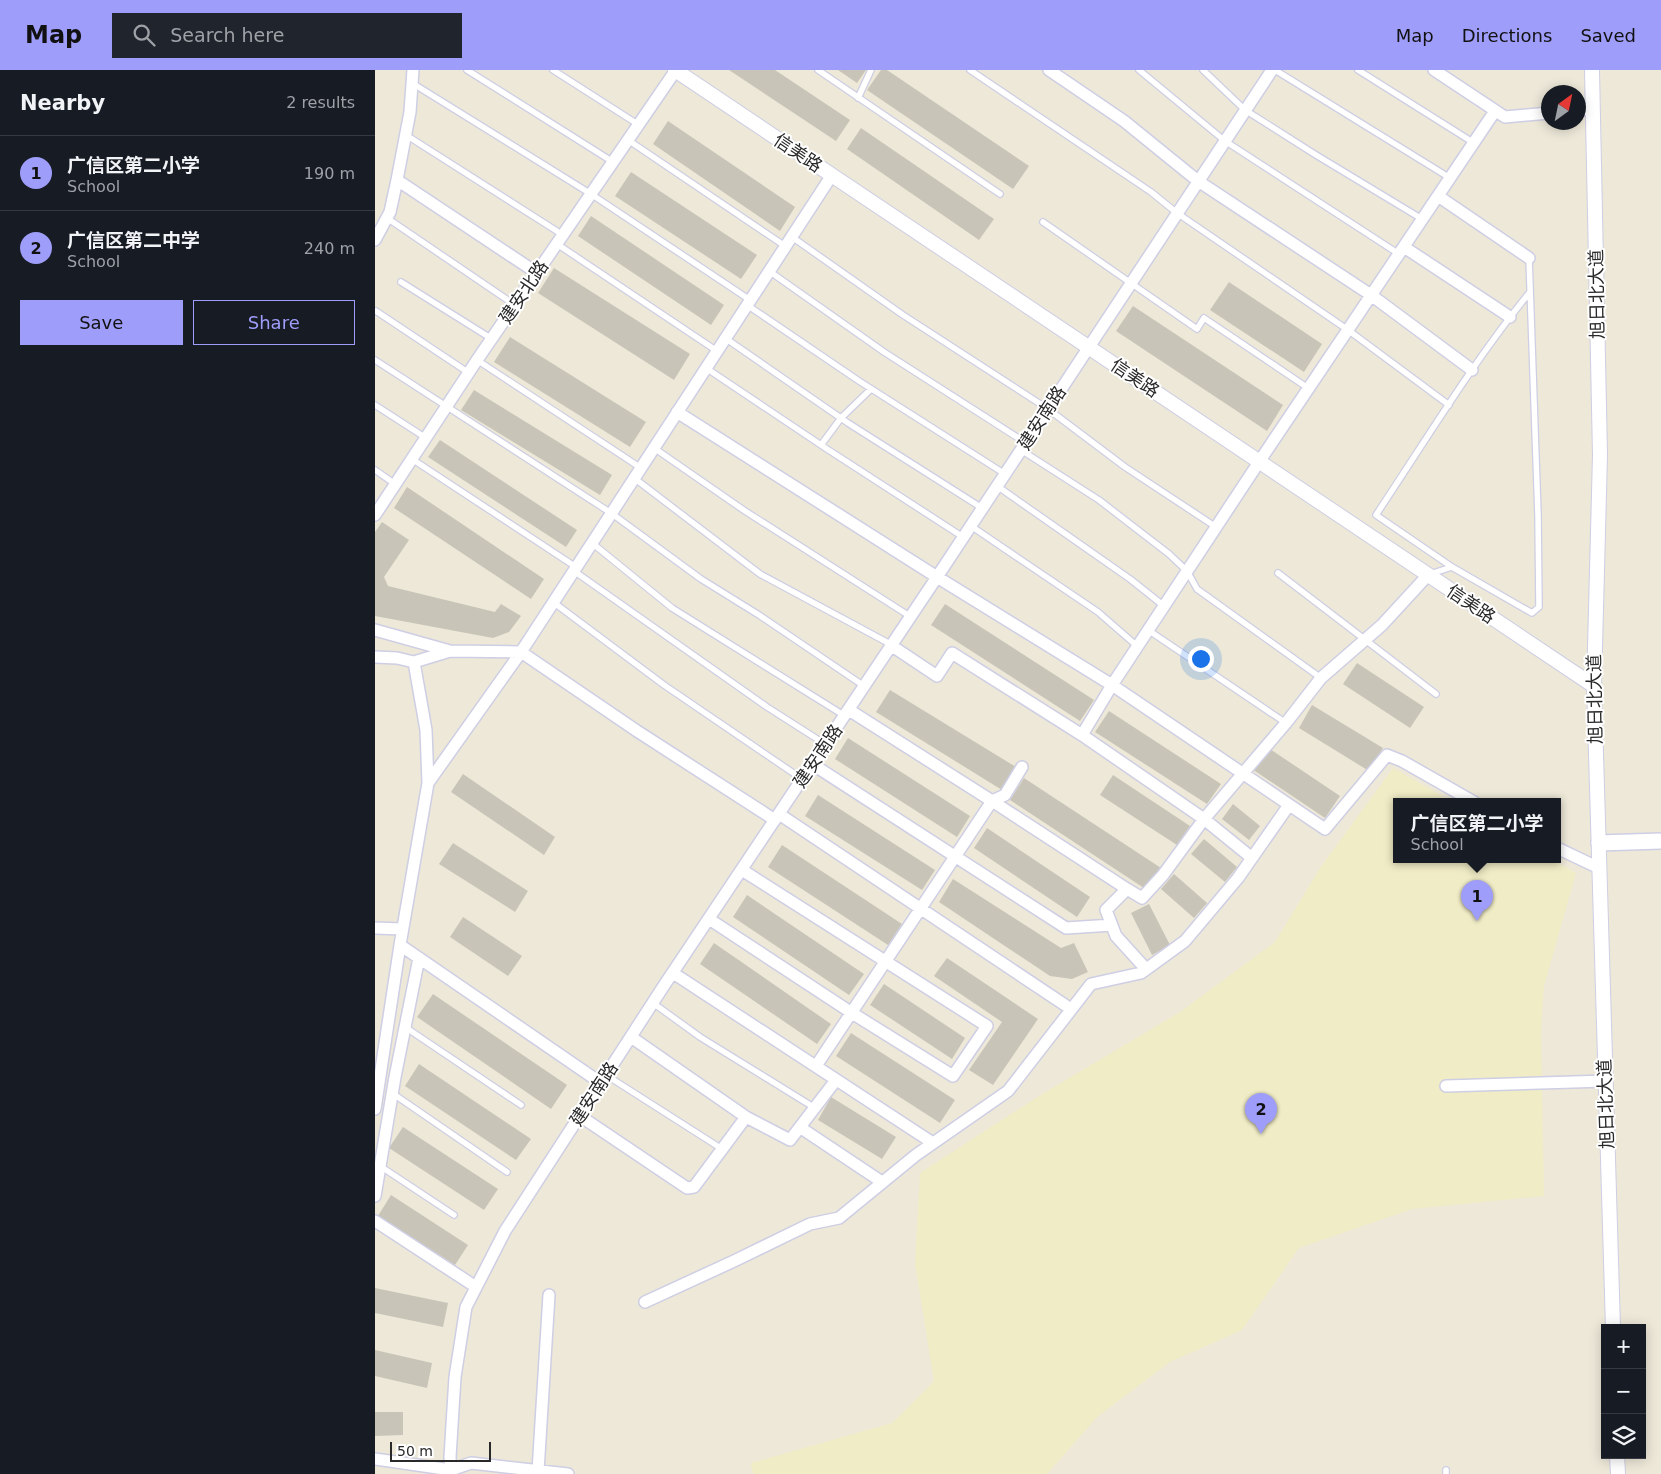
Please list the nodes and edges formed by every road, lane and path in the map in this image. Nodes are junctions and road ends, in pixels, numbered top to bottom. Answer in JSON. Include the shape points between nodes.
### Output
{"nodes":[{"id":1,"x":413,"y":70,"type":"edge"},
{"id":2,"x":467,"y":70,"type":"edge"},
{"id":3,"x":553,"y":70,"type":"edge"},
{"id":4,"x":676,"y":70,"type":"edge"},
{"id":5,"x":818,"y":70,"type":"edge"},
{"id":6,"x":871,"y":70,"type":"edge"},
{"id":7,"x":970,"y":70,"type":"edge"},
{"id":8,"x":1049,"y":70,"type":"edge"},
{"id":9,"x":1139,"y":70,"type":"edge"},
{"id":10,"x":1203,"y":70,"type":"edge"},
{"id":11,"x":1273,"y":70,"type":"edge"},
{"id":12,"x":1358,"y":70,"type":"edge"},
{"id":13,"x":1434,"y":70,"type":"edge"},
{"id":14,"x":1592,"y":70,"type":"edge"},
{"id":15,"x":412,"y":83,"type":"junction"},
{"id":16,"x":858,"y":98,"type":"junction"},
{"id":17,"x":1593,"y":109,"type":"junction"},
{"id":18,"x":1245,"y":110,"type":"junction"},
{"id":19,"x":1586,"y":110,"type":"edge"},
{"id":20,"x":1495,"y":111,"type":"junction"},
{"id":21,"x":1541,"y":114,"type":"edge"},
{"id":22,"x":639,"y":124,"type":"junction"},
{"id":23,"x":406,"y":135,"type":"junction"},
{"id":24,"x":628,"y":140,"type":"junction"},
{"id":25,"x":1225,"y":141,"type":"junction"},
{"id":26,"x":1474,"y":143,"type":"junction"},
{"id":27,"x":613,"y":162,"type":"junction"},
{"id":28,"x":832,"y":175,"type":"junction"},
{"id":29,"x":1450,"y":178,"type":"junction"},
{"id":30,"x":397,"y":180,"type":"junction"},
{"id":31,"x":1198,"y":181,"type":"junction"},
{"id":32,"x":591,"y":194,"type":"junction"},
{"id":33,"x":999,"y":194,"type":"dead end"},
{"id":34,"x":1438,"y":196,"type":"junction"},
{"id":35,"x":1177,"y":213,"type":"junction"},
{"id":36,"x":387,"y":218,"type":"junction"},
{"id":37,"x":1423,"y":219,"type":"junction"},
{"id":38,"x":1043,"y":222,"type":"dead end"},
{"id":39,"x":560,"y":239,"type":"junction"},
{"id":40,"x":375,"y":240,"type":"edge"},
{"id":41,"x":789,"y":242,"type":"junction"},
{"id":42,"x":1401,"y":250,"type":"junction"},
{"id":43,"x":1529,"y":258,"type":"joint"},
{"id":44,"x":769,"y":271,"type":"junction"},
{"id":45,"x":537,"y":273,"type":"junction"},
{"id":46,"x":401,"y":282,"type":"dead end"},
{"id":47,"x":1131,"y":283,"type":"junction"},
{"id":48,"x":1531,"y":292,"type":"junction"},
{"id":49,"x":1371,"y":295,"type":"junction"},
{"id":50,"x":749,"y":302,"type":"junction"},
{"id":51,"x":515,"y":305,"type":"junction"},
{"id":52,"x":376,"y":311,"type":"edge"},
{"id":53,"x":1510,"y":317,"type":"junction"},
{"id":54,"x":1348,"y":330,"type":"junction"},
{"id":55,"x":725,"y":338,"type":"junction"},
{"id":56,"x":492,"y":339,"type":"junction"},
{"id":57,"x":1089,"y":347,"type":"junction"},
{"id":58,"x":717,"y":351,"type":"junction"},
{"id":59,"x":375,"y":360,"type":"edge"},
{"id":60,"x":477,"y":360,"type":"junction"},
{"id":61,"x":706,"y":368,"type":"junction"},
{"id":62,"x":1472,"y":370,"type":"junction"},
{"id":63,"x":469,"y":373,"type":"junction"},
{"id":64,"x":1308,"y":388,"type":"junction"},
{"id":65,"x":871,"y":389,"type":"junction"},
{"id":66,"x":375,"y":405,"type":"edge"},
{"id":67,"x":1449,"y":405,"type":"junction"},
{"id":68,"x":447,"y":406,"type":"junction"},
{"id":69,"x":1048,"y":408,"type":"junction"},
{"id":70,"x":677,"y":412,"type":"junction"},
{"id":71,"x":841,"y":418,"type":"junction"},
{"id":72,"x":426,"y":438,"type":"junction"},
{"id":73,"x":821,"y":445,"type":"junction"},
{"id":74,"x":1023,"y":446,"type":"junction"},
{"id":75,"x":654,"y":448,"type":"junction"},
{"id":76,"x":412,"y":459,"type":"junction"},
{"id":77,"x":1259,"y":462,"type":"junction"},
{"id":78,"x":641,"y":468,"type":"junction"},
{"id":79,"x":375,"y":470,"type":"edge"},
{"id":80,"x":1005,"y":474,"type":"junction"},
{"id":81,"x":634,"y":478,"type":"junction"},
{"id":82,"x":395,"y":484,"type":"junction"},
{"id":83,"x":997,"y":486,"type":"junction"},
{"id":84,"x":983,"y":508,"type":"junction"},
{"id":85,"x":611,"y":513,"type":"junction"},
{"id":86,"x":375,"y":514,"type":"edge"},
{"id":87,"x":971,"y":526,"type":"junction"},
{"id":88,"x":1216,"y":527,"type":"junction"},
{"id":89,"x":964,"y":537,"type":"junction"},
{"id":90,"x":592,"y":542,"type":"junction"},
{"id":91,"x":1452,"y":567,"type":"junction"},
{"id":92,"x":575,"y":569,"type":"junction"},
{"id":93,"x":1187,"y":571,"type":"junction"},
{"id":94,"x":1278,"y":573,"type":"dead end"},
{"id":95,"x":1428,"y":575,"type":"junction"},
{"id":96,"x":937,"y":577,"type":"junction"},
{"id":97,"x":553,"y":602,"type":"junction"},
{"id":98,"x":1163,"y":606,"type":"junction"},
{"id":99,"x":911,"y":617,"type":"junction"},
{"id":100,"x":375,"y":630,"type":"edge"},
{"id":101,"x":1148,"y":630,"type":"junction"},
{"id":102,"x":1365,"y":640,"type":"junction"},
{"id":103,"x":892,"y":646,"type":"junction"},
{"id":104,"x":1137,"y":646,"type":"junction"},
{"id":105,"x":450,"y":651,"type":"junction"},
{"id":106,"x":521,"y":652,"type":"junction"},
{"id":107,"x":375,"y":657,"type":"edge"},
{"id":108,"x":414,"y":662,"type":"junction"},
{"id":109,"x":1321,"y":678,"type":"junction"},
{"id":110,"x":1111,"y":685,"type":"junction"},
{"id":111,"x":864,"y":686,"type":"junction"},
{"id":112,"x":1594,"y":686,"type":"junction"},
{"id":113,"x":1436,"y":694,"type":"dead end"},
{"id":114,"x":847,"y":713,"type":"junction"},
{"id":115,"x":1286,"y":723,"type":"junction"},
{"id":116,"x":1082,"y":735,"type":"junction"},
{"id":117,"x":826,"y":744,"type":"junction"},
{"id":118,"x":812,"y":764,"type":"junction"},
{"id":119,"x":1022,"y":767,"type":"dead end"},
{"id":120,"x":1242,"y":773,"type":"junction"},
{"id":121,"x":802,"y":780,"type":"junction"},
{"id":122,"x":428,"y":783,"type":"junction"},
{"id":123,"x":1467,"y":798,"type":"edge"},
{"id":124,"x":992,"y":801,"type":"junction"},
{"id":125,"x":1289,"y":805,"type":"junction"},
{"id":126,"x":777,"y":817,"type":"junction"},
{"id":127,"x":1204,"y":819,"type":"junction"},
{"id":128,"x":1661,"y":841,"type":"edge"},
{"id":129,"x":1599,"y":843,"type":"junction"},
{"id":130,"x":1561,"y":850,"type":"edge"},
{"id":131,"x":956,"y":856,"type":"junction"},
{"id":132,"x":1252,"y":858,"type":"junction"},
{"id":133,"x":1599,"y":868,"type":"junction"},
{"id":134,"x":742,"y":870,"type":"junction"},
{"id":135,"x":1127,"y":889,"type":"junction"},
{"id":136,"x":921,"y":909,"type":"junction"},
{"id":137,"x":709,"y":919,"type":"junction"},
{"id":138,"x":1111,"y":925,"type":"junction"},
{"id":139,"x":375,"y":928,"type":"edge"},
{"id":140,"x":402,"y":929,"type":"junction"},
{"id":141,"x":400,"y":945,"type":"junction"},
{"id":142,"x":419,"y":958,"type":"junction"},
{"id":143,"x":886,"y":962,"type":"junction"},
{"id":144,"x":1147,"y":969,"type":"junction"},
{"id":145,"x":673,"y":973,"type":"junction"},
{"id":146,"x":653,"y":1003,"type":"junction"},
{"id":147,"x":1071,"y":1009,"type":"junction"},
{"id":148,"x":852,"y":1013,"type":"junction"},
{"id":149,"x":405,"y":1027,"type":"junction"},
{"id":150,"x":631,"y":1037,"type":"junction"},
{"id":151,"x":816,"y":1066,"type":"junction"},
{"id":152,"x":604,"y":1079,"type":"junction"},
{"id":153,"x":836,"y":1080,"type":"junction"},
{"id":154,"x":1606,"y":1082,"type":"junction"},
{"id":155,"x":1445,"y":1086,"type":"dead end"},
{"id":156,"x":392,"y":1093,"type":"junction"},
{"id":157,"x":521,"y":1105,"type":"dead end"},
{"id":158,"x":815,"y":1108,"type":"junction"},
{"id":159,"x":375,"y":1109,"type":"edge"},
{"id":160,"x":580,"y":1116,"type":"junction"},
{"id":161,"x":746,"y":1117,"type":"junction"},
{"id":162,"x":801,"y":1128,"type":"junction"},
{"id":163,"x":933,"y":1143,"type":"junction"},
{"id":164,"x":722,"y":1149,"type":"junction"},
{"id":165,"x":380,"y":1166,"type":"junction"},
{"id":166,"x":507,"y":1172,"type":"dead end"},
{"id":167,"x":883,"y":1182,"type":"junction"},
{"id":168,"x":375,"y":1196,"type":"edge"},
{"id":169,"x":454,"y":1215,"type":"dead end"},
{"id":170,"x":375,"y":1221,"type":"edge"},
{"id":171,"x":476,"y":1287,"type":"junction"},
{"id":172,"x":549,"y":1295,"type":"dead end"},
{"id":173,"x":645,"y":1302,"type":"dead end"},
{"id":174,"x":1613,"y":1324,"type":"edge"},
{"id":175,"x":1617,"y":1459,"type":"edge"},
{"id":176,"x":375,"y":1460,"type":"edge"},
{"id":177,"x":538,"y":1470,"type":"junction"},
{"id":178,"x":451,"y":1472,"type":"edge"},
{"id":179,"x":568,"y":1474,"type":"edge"},
{"id":180,"x":1618,"y":1474,"type":"edge"}],
"edges":[{"from":1,"to":15,"type":"street"},
{"from":2,"to":27,"type":"lane"},
{"from":3,"to":22,"type":"lane"},
{"from":4,"to":22,"type":"street","name":"建安北路"},
{"from":4,"to":28,"type":"street","name":"信美路"},
{"from":5,"to":16,"type":"lane"},
{"from":6,"to":16,"type":"lane"},
{"from":7,"to":35,"type":"lane","via":[[1151,192]]},
{"from":8,"to":31,"type":"street","via":[[1125,122]]},
{"from":9,"to":25,"type":"lane"},
{"from":10,"to":18,"type":"lane"},
{"from":11,"to":18,"type":"street","name":"建安南路"},
{"from":11,"to":29,"type":"lane"},
{"from":12,"to":26,"type":"lane"},
{"from":13,"to":20,"type":"street"},
{"from":14,"to":17,"type":"street","name":"旭日北大道"},
{"from":15,"to":23,"type":"street"},
{"from":15,"to":32,"type":"lane"},
{"from":16,"to":33,"type":"lane"},
{"from":17,"to":19,"type":"street"},
{"from":17,"to":112,"type":"street","name":"旭日北大道","via":[[1599,455]]},
{"from":18,"to":25,"type":"street","name":"建安南路"},
{"from":18,"to":37,"type":"lane"},
{"from":20,"to":21,"type":"street","via":[[1505,117]]},
{"from":20,"to":26,"type":"street"},
{"from":22,"to":24,"type":"street","name":"建安北路"},
{"from":23,"to":30,"type":"street"},
{"from":23,"to":39,"type":"lane"},
{"from":24,"to":27,"type":"street","name":"建安北路"},
{"from":24,"to":41,"type":"lane"},
{"from":25,"to":31,"type":"street","name":"建安南路"},
{"from":25,"to":42,"type":"lane"},
{"from":26,"to":29,"type":"street"},
{"from":27,"to":32,"type":"street","name":"建安北路"},
{"from":28,"to":41,"type":"street"},
{"from":28,"to":57,"type":"street","name":"信美路"},
{"from":29,"to":34,"type":"street"},
{"from":30,"to":36,"type":"street"},
{"from":30,"to":45,"type":"street"},
{"from":31,"to":35,"type":"street","name":"建安南路"},
{"from":31,"to":49,"type":"street"},
{"from":32,"to":39,"type":"street","name":"建安北路"},
{"from":32,"to":50,"type":"lane"},
{"from":34,"to":37,"type":"street"},
{"from":34,"to":43,"type":"street"},
{"from":35,"to":47,"type":"street","name":"建安南路"},
{"from":35,"to":54,"type":"lane"},
{"from":36,"to":40,"type":"street"},
{"from":36,"to":51,"type":"lane"},
{"from":37,"to":42,"type":"street"},
{"from":38,"to":47,"type":"lane"},
{"from":39,"to":45,"type":"street","name":"建安北路"},
{"from":39,"to":58,"type":"lane"},
{"from":41,"to":44,"type":"street"},
{"from":41,"to":69,"type":"lane"},
{"from":42,"to":49,"type":"street"},
{"from":42,"to":53,"type":"street"},
{"from":43,"to":48,"type":"lane"},
{"from":44,"to":50,"type":"street"},
{"from":44,"to":74,"type":"lane"},
{"from":45,"to":51,"type":"street","name":"建安北路"},
{"from":46,"to":56,"type":"lane"},
{"from":47,"to":57,"type":"street","name":"建安南路"},
{"from":47,"to":64,"type":"lane","via":[[1197,328],[1204,318]]},
{"from":48,"to":53,"type":"lane"},
{"from":48,"to":91,"type":"lane","via":[[1539,607],[1532,613]]},
{"from":49,"to":54,"type":"street"},
{"from":49,"to":62,"type":"street"},
{"from":50,"to":55,"type":"street"},
{"from":50,"to":65,"type":"lane"},
{"from":51,"to":56,"type":"street","name":"建安北路"},
{"from":52,"to":63,"type":"lane"},
{"from":53,"to":62,"type":"lane"},
{"from":54,"to":64,"type":"street"},
{"from":54,"to":67,"type":"lane"},
{"from":55,"to":58,"type":"street"},
{"from":55,"to":71,"type":"lane"},
{"from":56,"to":60,"type":"street","name":"建安北路"},
{"from":57,"to":69,"type":"street","name":"建安南路"},
{"from":57,"to":77,"type":"street","name":"信美路"},
{"from":58,"to":61,"type":"street"},
{"from":59,"to":68,"type":"lane"},
{"from":60,"to":63,"type":"street","name":"建安北路"},
{"from":60,"to":78,"type":"lane"},
{"from":61,"to":70,"type":"street"},
{"from":61,"to":73,"type":"lane"},
{"from":62,"to":67,"type":"lane"},
{"from":63,"to":68,"type":"street","name":"建安北路"},
{"from":64,"to":77,"type":"street"},
{"from":65,"to":71,"type":"lane"},
{"from":65,"to":80,"type":"lane"},
{"from":66,"to":72,"type":"lane"},
{"from":67,"to":91,"type":"lane","via":[[1376,515]]},
{"from":68,"to":72,"type":"street","name":"建安北路"},
{"from":68,"to":85,"type":"lane"},
{"from":69,"to":74,"type":"street","name":"建安南路"},
{"from":69,"to":88,"type":"lane","via":[[1125,467]]},
{"from":70,"to":75,"type":"street"},
{"from":70,"to":96,"type":"street"},
{"from":71,"to":73,"type":"lane"},
{"from":71,"to":84,"type":"lane"},
{"from":72,"to":76,"type":"street","name":"建安北路"},
{"from":73,"to":89,"type":"lane"},
{"from":74,"to":80,"type":"street","name":"建安南路"},
{"from":74,"to":93,"type":"lane","via":[[1099,500]]},
{"from":75,"to":78,"type":"street"},
{"from":75,"to":99,"type":"lane","via":[[745,511]]},
{"from":76,"to":82,"type":"street","name":"建安北路"},
{"from":76,"to":92,"type":"lane"},
{"from":77,"to":88,"type":"street"},
{"from":77,"to":95,"type":"street","name":"信美路"},
{"from":78,"to":81,"type":"street"},
{"from":79,"to":82,"type":"lane"},
{"from":80,"to":83,"type":"street","name":"建安南路"},
{"from":81,"to":85,"type":"street"},
{"from":81,"to":103,"type":"lane","via":[[760,574]]},
{"from":82,"to":86,"type":"street","name":"建安北路"},
{"from":83,"to":84,"type":"street","name":"建安南路"},
{"from":83,"to":98,"type":"lane"},
{"from":84,"to":87,"type":"street","name":"建安南路"},
{"from":85,"to":90,"type":"street"},
{"from":85,"to":111,"type":"lane","via":[[701,579]]},
{"from":87,"to":89,"type":"street","name":"建安南路"},
{"from":87,"to":104,"type":"lane","via":[[1098,612]]},
{"from":88,"to":93,"type":"street"},
{"from":89,"to":96,"type":"street","name":"建安南路"},
{"from":90,"to":92,"type":"street"},
{"from":90,"to":114,"type":"lane","via":[[672,608]]},
{"from":91,"to":95,"type":"lane"},
{"from":92,"to":97,"type":"street"},
{"from":92,"to":117,"type":"lane","via":[[767,707]]},
{"from":93,"to":98,"type":"street"},
{"from":93,"to":109,"type":"lane","via":[[1197,588]]},
{"from":94,"to":102,"type":"lane"},
{"from":95,"to":102,"type":"street"},
{"from":95,"to":112,"type":"street","name":"信美路"},
{"from":96,"to":99,"type":"street","name":"建安南路"},
{"from":96,"to":110,"type":"street"},
{"from":97,"to":106,"type":"street"},
{"from":97,"to":121,"type":"lane","via":[[664,685]]},
{"from":98,"to":101,"type":"street"},
{"from":99,"to":103,"type":"street","name":"建安南路"},
{"from":100,"to":105,"type":"street"},
{"from":101,"to":104,"type":"street"},
{"from":101,"to":115,"type":"lane"},
{"from":102,"to":109,"type":"street"},
{"from":102,"to":113,"type":"lane"},
{"from":103,"to":111,"type":"street","name":"建安南路"},
{"from":103,"to":116,"type":"street","via":[[937,676],[952,653]]},
{"from":104,"to":110,"type":"street"},
{"from":105,"to":106,"type":"street"},
{"from":105,"to":108,"type":"street"},
{"from":106,"to":122,"type":"street"},
{"from":106,"to":126,"type":"street","via":[[637,731]]},
{"from":107,"to":108,"type":"street"},
{"from":108,"to":122,"type":"street","via":[[426,730]]},
{"from":109,"to":115,"type":"street"},
{"from":110,"to":116,"type":"street"},
{"from":110,"to":120,"type":"street"},
{"from":111,"to":114,"type":"street","name":"建安南路"},
{"from":112,"to":129,"type":"street","name":"旭日北大道"},
{"from":114,"to":117,"type":"street","name":"建安南路"},
{"from":114,"to":124,"type":"street"},
{"from":115,"to":120,"type":"street"},
{"from":116,"to":127,"type":"street"},
{"from":117,"to":118,"type":"street","name":"建安南路"},
{"from":118,"to":121,"type":"street","name":"建安南路"},
{"from":118,"to":131,"type":"street"},
{"from":119,"to":124,"type":"street","via":[[1005,794]]},
{"from":120,"to":125,"type":"street"},
{"from":120,"to":127,"type":"street"},
{"from":121,"to":126,"type":"street","name":"建安南路"},
{"from":122,"to":140,"type":"street"},
{"from":123,"to":125,"type":"street","via":[[1387,755],[1325,829]]},
{"from":124,"to":131,"type":"street"},
{"from":124,"to":135,"type":"street"},
{"from":125,"to":132,"type":"street"},
{"from":126,"to":134,"type":"street","name":"建安南路"},
{"from":126,"to":136,"type":"street"},
{"from":127,"to":132,"type":"street"},
{"from":127,"to":135,"type":"street","via":[[1142,898]]},
{"from":128,"to":129,"type":"main road"},
{"from":129,"to":133,"type":"street","name":"旭日北大道"},
{"from":130,"to":133,"type":"street"},
{"from":131,"to":136,"type":"street"},
{"from":131,"to":138,"type":"street","via":[[1066,928]]},
{"from":132,"to":144,"type":"street","via":[[1185,941]]},
{"from":133,"to":154,"type":"street","name":"旭日北大道"},
{"from":134,"to":137,"type":"street","name":"建安南路"},
{"from":134,"to":143,"type":"street"},
{"from":135,"to":138,"type":"street","via":[[1106,910]]},
{"from":136,"to":143,"type":"street"},
{"from":136,"to":147,"type":"street"},
{"from":137,"to":145,"type":"street","name":"建安南路"},
{"from":137,"to":148,"type":"street"},
{"from":138,"to":144,"type":"street","via":[[1116,936]]},
{"from":139,"to":140,"type":"street"},
{"from":140,"to":141,"type":"street"},
{"from":141,"to":142,"type":"street"},
{"from":141,"to":159,"type":"street"},
{"from":142,"to":149,"type":"street"},
{"from":142,"to":152,"type":"street"},
{"from":143,"to":148,"type":"street"},
{"from":143,"to":148,"type":"street","via":[[987,1026],[953,1076]]},
{"from":144,"to":147,"type":"street","via":[[1091,984]]},
{"from":145,"to":146,"type":"street","name":"建安南路"},
{"from":145,"to":151,"type":"street"},
{"from":146,"to":150,"type":"street","name":"建安南路"},
{"from":146,"to":158,"type":"lane","via":[[700,1037]]},
{"from":147,"to":163,"type":"street","via":[[1008,1091]]},
{"from":148,"to":151,"type":"street"},
{"from":149,"to":156,"type":"street"},
{"from":149,"to":157,"type":"lane"},
{"from":150,"to":152,"type":"street","name":"建安南路"},
{"from":150,"to":161,"type":"street"},
{"from":151,"to":153,"type":"street"},
{"from":152,"to":160,"type":"street","name":"建安南路"},
{"from":152,"to":164,"type":"lane"},
{"from":153,"to":158,"type":"street"},
{"from":153,"to":163,"type":"street"},
{"from":154,"to":155,"type":"street"},
{"from":154,"to":174,"type":"street","name":"旭日北大道"},
{"from":156,"to":165,"type":"street"},
{"from":156,"to":166,"type":"lane"},
{"from":158,"to":162,"type":"street"},
{"from":160,"to":164,"type":"street","via":[[687,1188],[694,1187]]},
{"from":160,"to":171,"type":"street","name":"建安南路","via":[[505,1231]]},
{"from":161,"to":162,"type":"street","via":[[790,1140]]},
{"from":161,"to":164,"type":"street"},
{"from":162,"to":167,"type":"street"},
{"from":163,"to":167,"type":"street"},
{"from":165,"to":168,"type":"street"},
{"from":165,"to":169,"type":"lane"},
{"from":167,"to":173,"type":"street","via":[[839,1218],[810,1224]]},
{"from":170,"to":171,"type":"street"},
{"from":171,"to":178,"type":"street","name":"建安南路","via":[[466,1306],[455,1377]]},
{"from":172,"to":177,"type":"street"},
{"from":175,"to":180,"type":"street"},
{"from":176,"to":178,"type":"street"},
{"from":177,"to":178,"type":"street","via":[[471,1462]]},
{"from":177,"to":179,"type":"street"}]}
